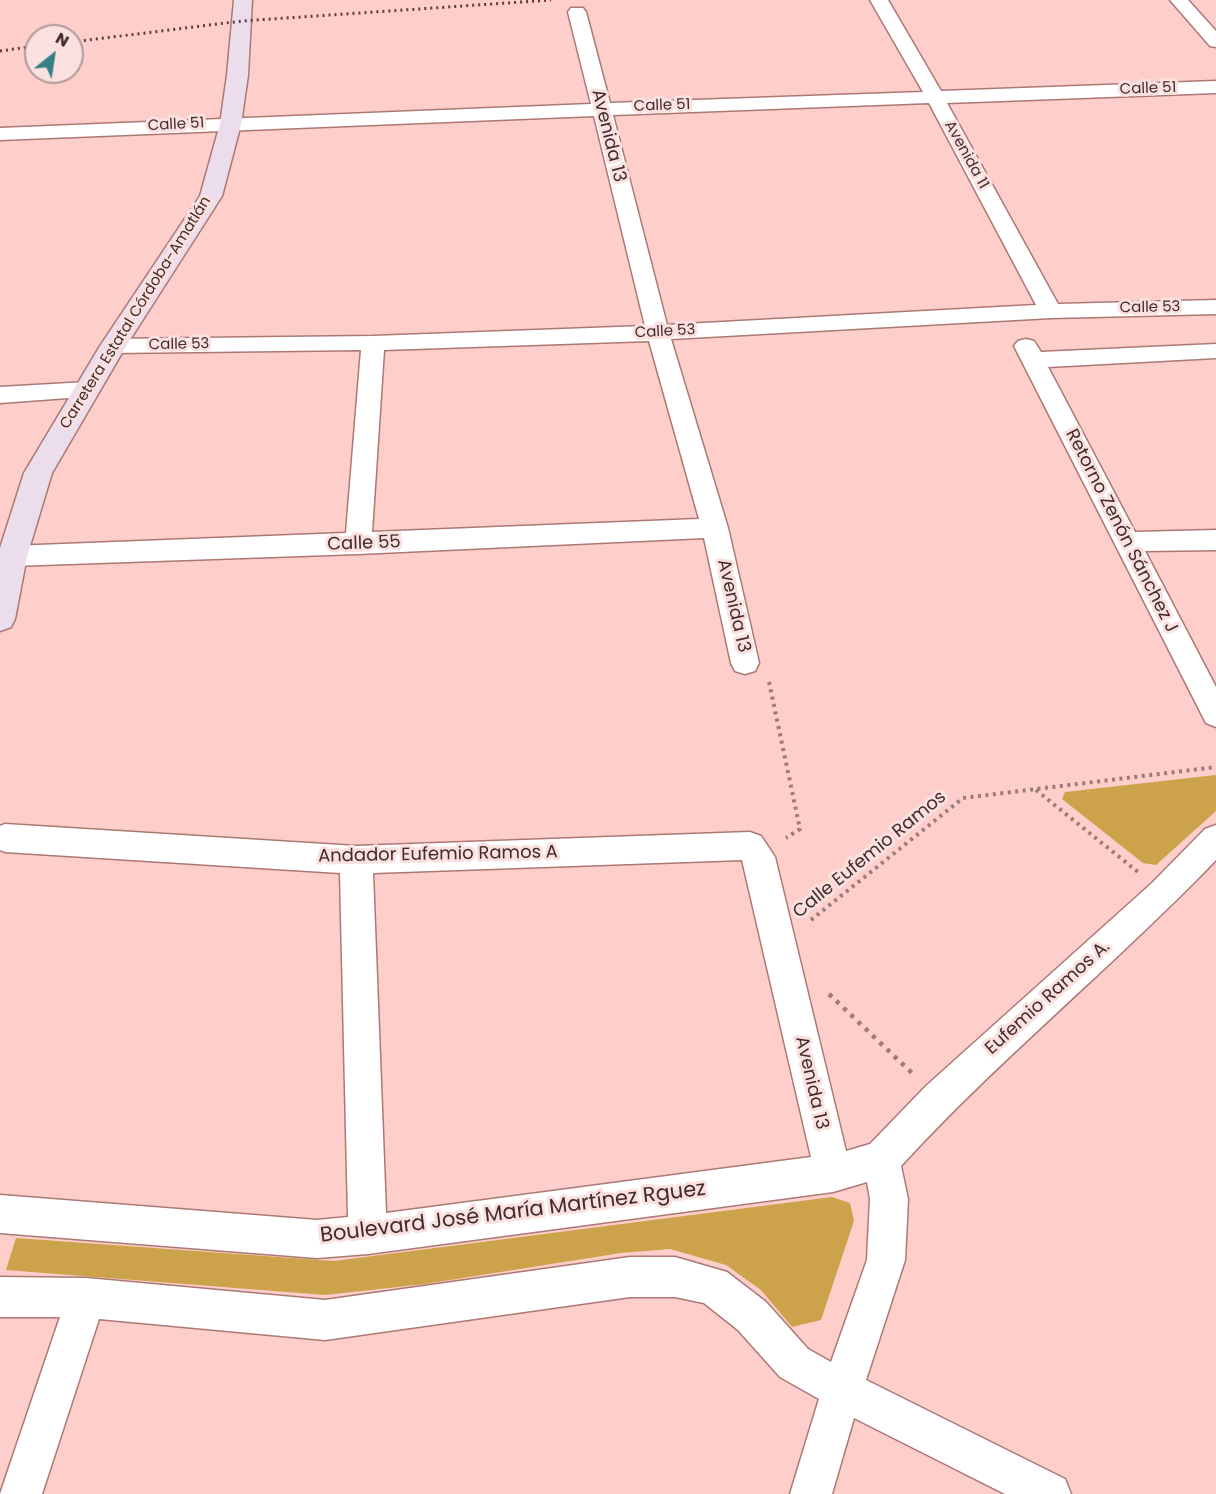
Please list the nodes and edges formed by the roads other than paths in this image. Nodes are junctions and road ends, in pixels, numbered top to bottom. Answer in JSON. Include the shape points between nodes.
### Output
{"nodes":[{"id":1,"x":243,"y":0,"type":"edge"},
{"id":2,"x":879,"y":0,"type":"edge"},
{"id":3,"x":1179,"y":0,"type":"edge"},
{"id":4,"x":577,"y":12,"type":"dead end"},
{"id":5,"x":1216,"y":42,"type":"edge"},
{"id":6,"x":1216,"y":87,"type":"edge"},
{"id":7,"x":934,"y":97,"type":"junction"},
{"id":8,"x":601,"y":108,"type":"junction"},
{"id":9,"x":233,"y":123,"type":"junction"},
{"id":10,"x":0,"y":134,"type":"edge"},
{"id":11,"x":1216,"y":307,"type":"edge"},
{"id":12,"x":1051,"y":311,"type":"junction"},
{"id":13,"x":658,"y":333,"type":"junction"},
{"id":14,"x":373,"y":343,"type":"junction"},
{"id":15,"x":113,"y":346,"type":"junction"},
{"id":16,"x":1216,"y":351,"type":"edge"},
{"id":17,"x":87,"y":390,"type":"junction"},
{"id":18,"x":0,"y":395,"type":"edge"},
{"id":19,"x":716,"y":528,"type":"junction"},
{"id":20,"x":1216,"y":540,"type":"edge"},
{"id":21,"x":1127,"y":543,"type":"junction"},
{"id":22,"x":358,"y":544,"type":"junction"},
{"id":23,"x":12,"y":556,"type":"junction"},
{"id":24,"x":0,"y":619,"type":"edge"},
{"id":25,"x":746,"y":663,"type":"road end"},
{"id":26,"x":1216,"y":715,"type":"edge"},
{"id":27,"x":5,"y":838,"type":"dead end"},
{"id":28,"x":1216,"y":839,"type":"edge"},
{"id":29,"x":759,"y":857,"type":"joint"},
{"id":30,"x":356,"y":860,"type":"junction"},
{"id":31,"x":881,"y":1160,"type":"junction"},
{"id":32,"x":833,"y":1173,"type":"junction"},
{"id":33,"x":0,"y":1214,"type":"edge"},
{"id":34,"x":368,"y":1235,"type":"junction"},
{"id":35,"x":0,"y":1297,"type":"edge"},
{"id":36,"x":86,"y":1298,"type":"junction"},
{"id":37,"x":842,"y":1390,"type":"junction"},
{"id":38,"x":21,"y":1494,"type":"edge"},
{"id":39,"x":811,"y":1494,"type":"edge"},
{"id":40,"x":1050,"y":1494,"type":"edge"}],
"edges":[{"from":1,"to":9,"type":"main road","name":"Carretera Estatal Córdoba-Amatlán"},
{"from":2,"to":7,"type":"street","name":"Avenida 11"},
{"from":3,"to":5,"type":"street"},
{"from":4,"to":8,"type":"street","name":"Avenida 13"},
{"from":6,"to":7,"type":"street","name":"Calle 51"},
{"from":7,"to":8,"type":"street","name":"Calle 51"},
{"from":7,"to":12,"type":"street","name":"Avenida 11"},
{"from":8,"to":9,"type":"street","name":"Calle 51"},
{"from":8,"to":13,"type":"street","name":"Avenida 13"},
{"from":9,"to":10,"type":"street","name":"Calle 51"},
{"from":9,"to":15,"type":"main road","name":"Carretera Estatal Córdoba-Amatlán","via":[[211,196]]},
{"from":11,"to":12,"type":"street","name":"Calle 53"},
{"from":12,"to":13,"type":"street","name":"Calle 53"},
{"from":13,"to":14,"type":"street","name":"Calle 53"},
{"from":13,"to":19,"type":"street","name":"Avenida 13"},
{"from":14,"to":15,"type":"street","name":"Calle 53"},
{"from":14,"to":22,"type":"street"},
{"from":15,"to":17,"type":"main road","name":"Carretera Estatal Córdoba-Amatlán"},
{"from":16,"to":21,"type":"street","name":"Retorno Zenón Sánchez J","via":[[1030,353]]},
{"from":17,"to":18,"type":"street"},
{"from":17,"to":23,"type":"main road","name":"Carretera Estatal Córdoba-Amatlán","via":[[38,473]]},
{"from":19,"to":22,"type":"street","name":"Calle 55"},
{"from":19,"to":25,"type":"street","name":"Avenida 13"},
{"from":20,"to":21,"type":"street"},
{"from":21,"to":26,"type":"street","name":"Retorno Zenón Sánchez J"},
{"from":22,"to":23,"type":"street","name":"Calle 55"},
{"from":23,"to":24,"type":"main road","name":"Carretera Estatal Córdoba-Amatlán"},
{"from":27,"to":30,"type":"street","name":"Andador Eufemio Ramos A"},
{"from":28,"to":31,"type":"street","name":"Eufemio Ramos A.","via":[[1163,893],[939,1098]]},
{"from":29,"to":30,"type":"street","name":"Andador Eufemio Ramos A","via":[[750,846]]},
{"from":29,"to":32,"type":"street","name":"Avenida 13"},
{"from":30,"to":34,"type":"street"},
{"from":31,"to":32,"type":"street","name":"Boulevard José María Martínez Rguez"},
{"from":31,"to":37,"type":"street","via":[[889,1199],[886,1260]]},
{"from":32,"to":34,"type":"street","name":"Boulevard José María Martínez Rguez"},
{"from":33,"to":34,"type":"street","name":"Boulevard José María Martínez Rguez","via":[[317,1239]]},
{"from":35,"to":36,"type":"street"},
{"from":36,"to":37,"type":"street","via":[[324,1320],[630,1276],[675,1277],[713,1286],[753,1316],[794,1363]]},
{"from":36,"to":38,"type":"street"},
{"from":37,"to":39,"type":"street"},
{"from":37,"to":40,"type":"street"}]}
